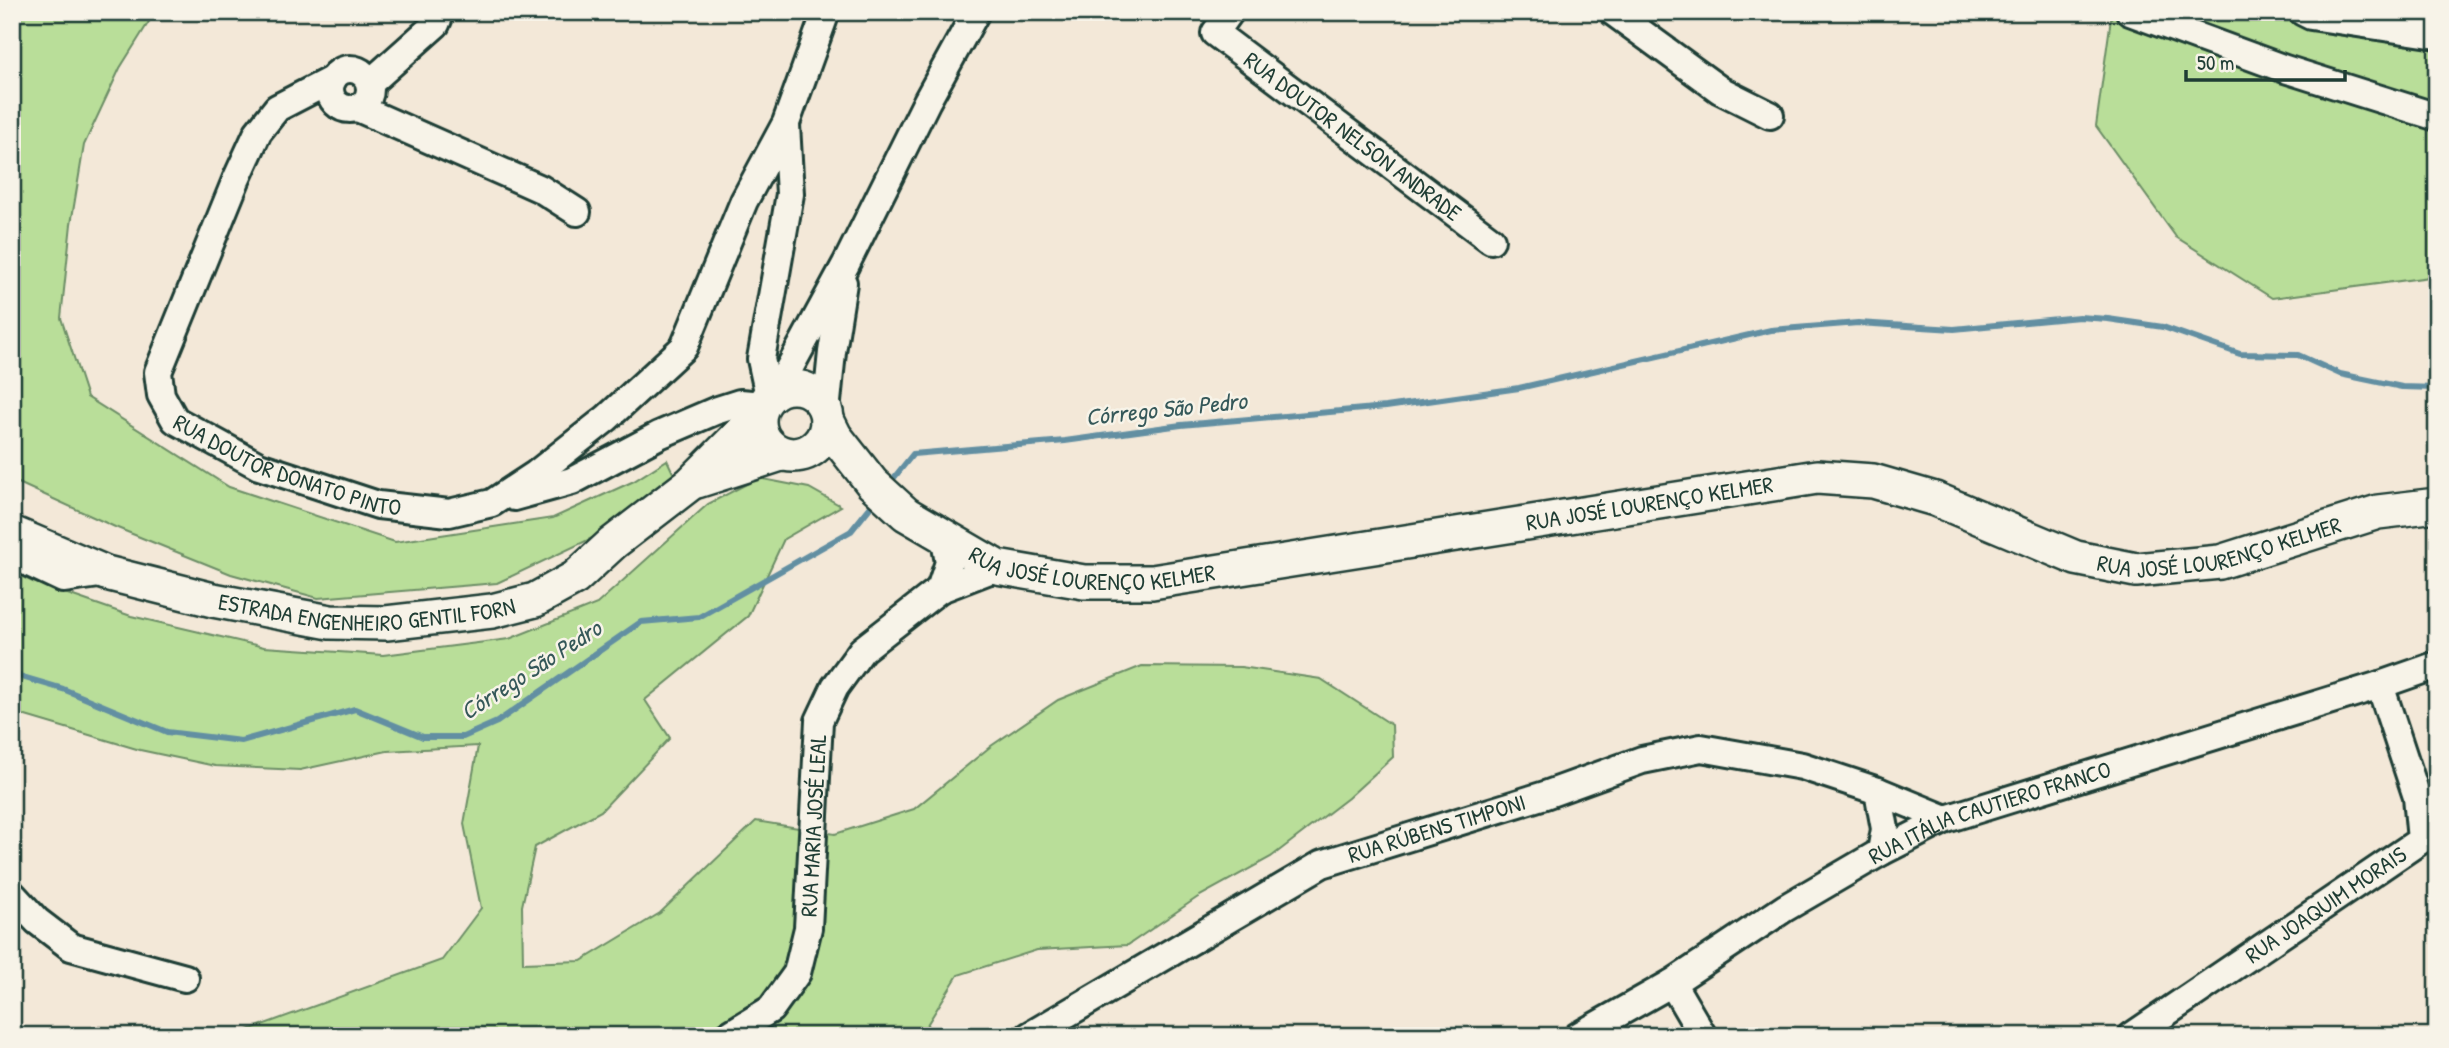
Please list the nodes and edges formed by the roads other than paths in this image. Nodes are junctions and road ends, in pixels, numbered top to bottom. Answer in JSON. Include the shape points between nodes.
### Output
{"nodes":[{"id":1,"x":441,"y":12,"type":"edge"},
{"id":2,"x":826,"y":12,"type":"edge"},
{"id":3,"x":976,"y":12,"type":"edge"},
{"id":4,"x":1614,"y":12,"type":"edge"},
{"id":5,"x":2130,"y":12,"type":"edge"},
{"id":6,"x":2310,"y":13,"type":"edge"},
{"id":7,"x":1222,"y":22,"type":"edge"},
{"id":8,"x":2437,"y":35,"type":"edge"},
{"id":9,"x":349,"y":88,"type":"junction"},
{"id":10,"x":1769,"y":115,"type":"dead end"},
{"id":11,"x":2437,"y":117,"type":"edge"},
{"id":12,"x":786,"y":123,"type":"junction"},
{"id":13,"x":577,"y":212,"type":"dead end"},
{"id":14,"x":1491,"y":240,"type":"dead end"},
{"id":15,"x":846,"y":264,"type":"junction"},
{"id":16,"x":767,"y":402,"type":"junction"},
{"id":17,"x":827,"y":416,"type":"junction"},
{"id":18,"x":792,"y":454,"type":"junction"},
{"id":19,"x":691,"y":483,"type":"junction"},
{"id":20,"x":872,"y":484,"type":"junction"},
{"id":21,"x":492,"y":503,"type":"junction"},
{"id":22,"x":2437,"y":505,"type":"edge"},
{"id":23,"x":12,"y":533,"type":"edge"},
{"id":24,"x":944,"y":536,"type":"junction"},
{"id":25,"x":12,"y":555,"type":"edge"},
{"id":26,"x":997,"y":567,"type":"junction"},
{"id":27,"x":106,"y":573,"type":"junction"},
{"id":28,"x":940,"y":589,"type":"junction"},
{"id":29,"x":2437,"y":665,"type":"edge"},
{"id":30,"x":2380,"y":685,"type":"junction"},
{"id":31,"x":1878,"y":791,"type":"junction"},
{"id":32,"x":1946,"y":819,"type":"junction"},
{"id":33,"x":2429,"y":840,"type":"edge"},
{"id":34,"x":1881,"y":852,"type":"junction"},
{"id":35,"x":12,"y":894,"type":"edge"},
{"id":36,"x":185,"y":978,"type":"dead end"},
{"id":37,"x":1672,"y":983,"type":"junction"},
{"id":38,"x":727,"y":1036,"type":"edge"},
{"id":39,"x":1029,"y":1036,"type":"edge"},
{"id":40,"x":1578,"y":1036,"type":"edge"},
{"id":41,"x":1703,"y":1036,"type":"edge"},
{"id":42,"x":2132,"y":1036,"type":"edge"}],
"edges":[{"from":1,"to":9,"type":"street","name":"RUA DOUTOR DONATO PINTO","via":[[436,24]]},
{"from":2,"to":12,"type":"street","name":"RUA DOUTOR DONATO PINTO"},
{"from":3,"to":15,"type":"street","name":"ESTRADA ENGENHEIRO GENTIL FORN"},
{"from":4,"to":10,"type":"street","via":[[1720,90]]},
{"from":5,"to":11,"type":"street","via":[[2285,69]]},
{"from":6,"to":8,"type":"street"},
{"from":7,"to":14,"type":"street","name":"RUA DOUTOR NELSON ANDRADE"},
{"from":9,"to":13,"type":"street"},
{"from":9,"to":21,"type":"street","name":"RUA DOUTOR DONATO PINTO","via":[[277,108],[258,132],[158,372],[161,395],[175,420],[259,466],[378,505],[449,513]]},
{"from":12,"to":16,"type":"street","name":"RUA DOUTOR DONATO PINTO","via":[[790,194],[761,359]]},
{"from":12,"to":21,"type":"street","name":"RUA DOUTOR DONATO PINTO","via":[[744,201],[684,347],[607,418]]},
{"from":15,"to":16,"type":"street","name":"ESTRADA ENGENHEIRO GENTIL FORN"},
{"from":15,"to":17,"type":"street","name":"ESTRADA ENGENHEIRO GENTIL FORN"},
{"from":16,"to":17,"type":"main road","via":[[790,386],[802,387],[821,401]]},
{"from":16,"to":18,"type":"main road","via":[[759,428],[763,439],[770,447]]},
{"from":16,"to":19,"type":"main road","name":"ESTRADA ENGENHEIRO GENTIL FORN"},
{"from":16,"to":21,"type":"street","name":"RUA DOUTOR DONATO PINTO","via":[[740,403],[715,411],[572,481]]},
{"from":17,"to":18,"type":"main road","via":[[821,441]]},
{"from":17,"to":20,"type":"main road","name":"RUA JOSÉ LOURENÇO KELMER","via":[[835,436]]},
{"from":18,"to":19,"type":"main road","name":"ESTRADA ENGENHEIRO GENTIL FORN"},
{"from":18,"to":20,"type":"main road","name":"RUA JOSÉ LOURENÇO KELMER"},
{"from":19,"to":27,"type":"main road","name":"ESTRADA ENGENHEIRO GENTIL FORN","via":[[575,578],[535,600],[492,611],[386,623],[330,622],[213,600]]},
{"from":20,"to":24,"type":"main road","name":"RUA JOSÉ LOURENÇO KELMER","via":[[906,514]]},
{"from":22,"to":26,"type":"main road","name":"RUA JOSÉ LOURENÇO KELMER","via":[[2378,512],[2220,562],[2136,570],[2076,558],[1935,499],[1873,481],[1817,477],[1152,582],[1084,582]]},
{"from":23,"to":27,"type":"main road","name":"ESTRADA ENGENHEIRO GENTIL FORN"},
{"from":24,"to":26,"type":"main road","name":"RUA JOSÉ LOURENÇO KELMER"},
{"from":24,"to":28,"type":"street","via":[[949,562]]},
{"from":25,"to":27,"type":"street","via":[[63,579]]},
{"from":26,"to":28,"type":"street","name":"RUA MARIA JOSÉ LEAL"},
{"from":28,"to":38,"type":"street","name":"RUA MARIA JOSÉ LEAL","via":[[862,650],[835,687],[819,721],[808,928],[797,973],[771,1009]]},
{"from":29,"to":30,"type":"street","name":"RUA ITÁLIA CAUTIERO FRANCO"},
{"from":30,"to":32,"type":"street","name":"RUA ITÁLIA CAUTIERO FRANCO"},
{"from":30,"to":33,"type":"street","name":"RUA JOAQUIM MORAIS"},
{"from":31,"to":32,"type":"street","name":"RUA RÚBENS TIMPONI"},
{"from":31,"to":34,"type":"street","via":[[1885,829]]},
{"from":31,"to":39,"type":"street","name":"RUA RÚBENS TIMPONI","via":[[1802,766],[1701,748],[1642,760],[1322,864]]},
{"from":32,"to":34,"type":"street","name":"RUA ITÁLIA CAUTIERO FRANCO"},
{"from":33,"to":42,"type":"street","name":"RUA JOAQUIM MORAIS"},
{"from":34,"to":37,"type":"street","name":"RUA ITÁLIA CAUTIERO FRANCO","via":[[1785,908]]},
{"from":35,"to":36,"type":"street","via":[[71,947]]},
{"from":37,"to":40,"type":"street","name":"RUA ITÁLIA CAUTIERO FRANCO"},
{"from":37,"to":41,"type":"street"}]}
